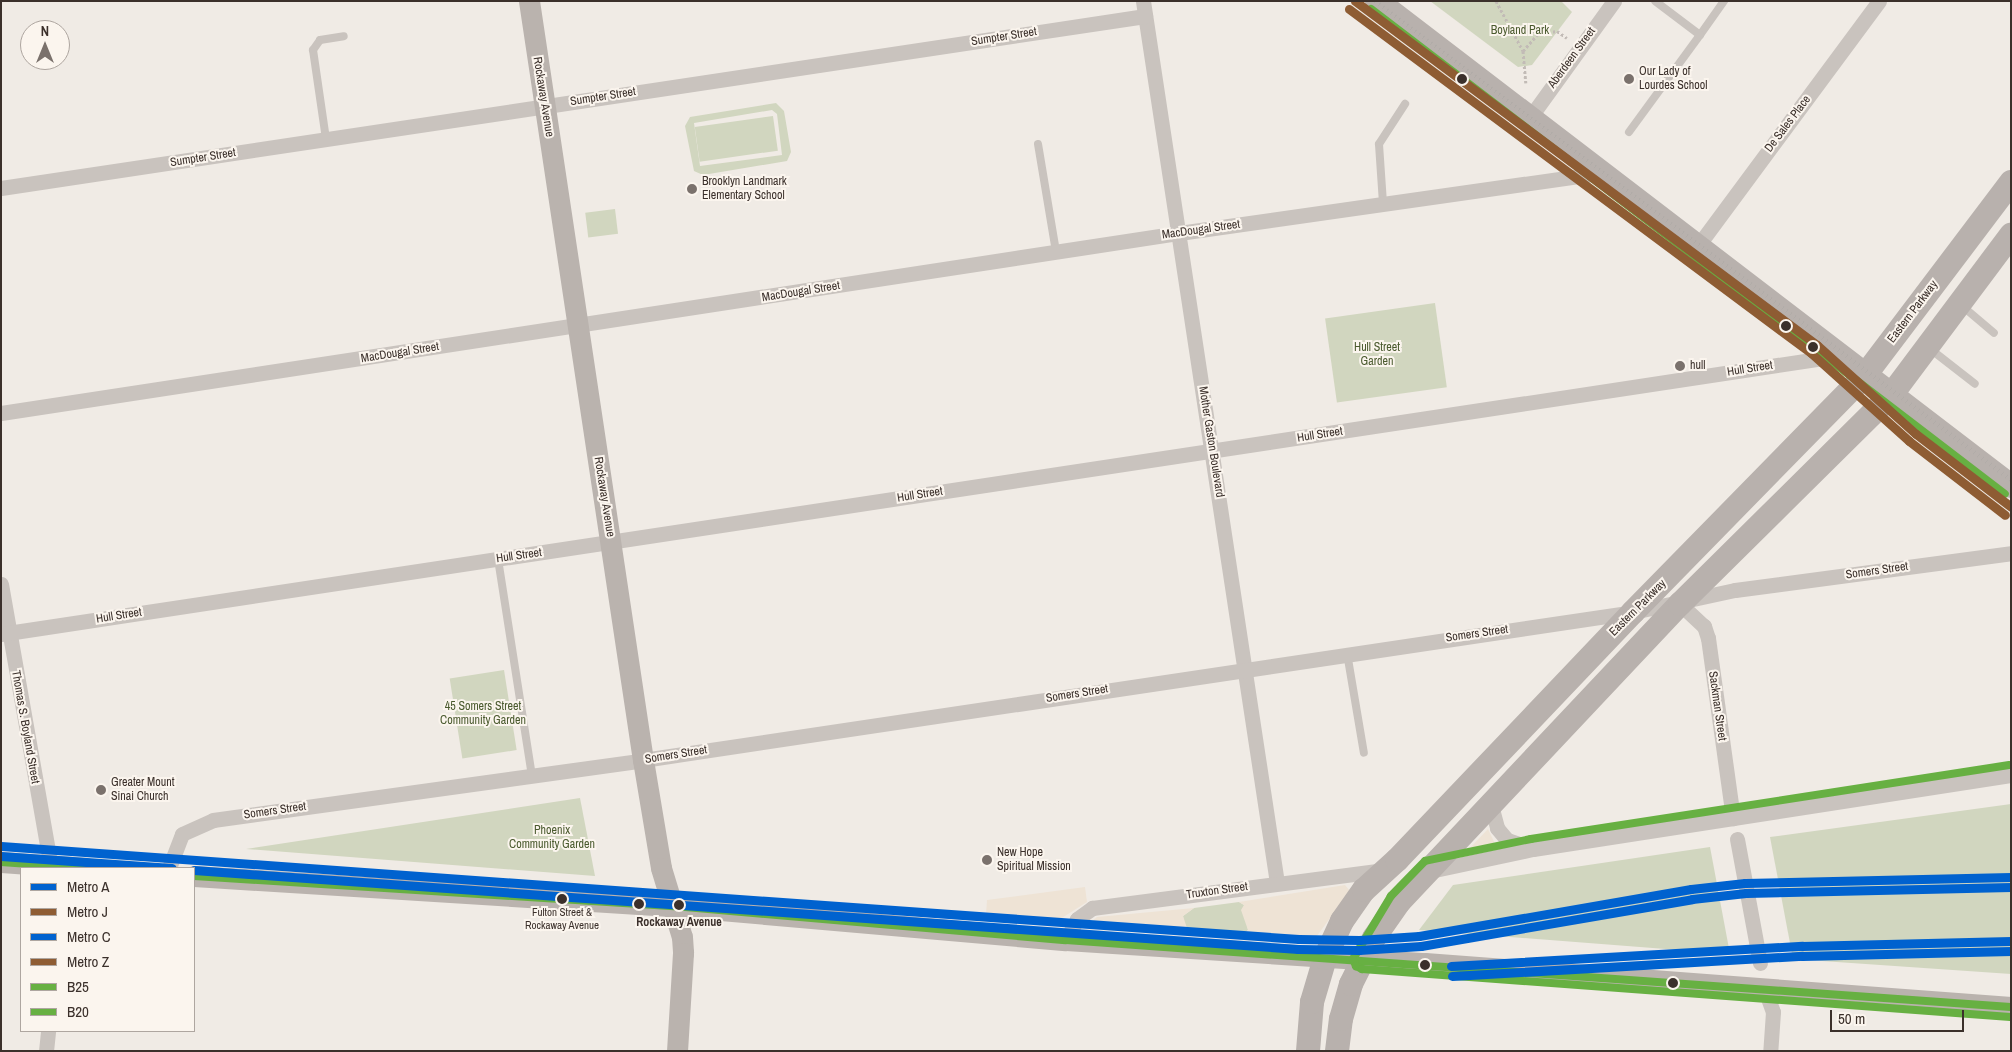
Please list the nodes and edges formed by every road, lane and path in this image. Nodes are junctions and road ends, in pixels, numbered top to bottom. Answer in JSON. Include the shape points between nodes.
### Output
{"nodes":[{"id":1,"x":528,"y":1,"type":"edge"},
{"id":2,"x":1378,"y":1,"type":"edge"},
{"id":3,"x":1496,"y":1,"type":"edge"},
{"id":4,"x":1614,"y":1,"type":"edge"},
{"id":5,"x":1656,"y":1,"type":"edge"},
{"id":6,"x":1672,"y":1,"type":"edge"},
{"id":7,"x":1724,"y":1,"type":"edge"},
{"id":8,"x":1879,"y":1,"type":"edge"},
{"id":9,"x":1144,"y":8,"type":"edge"},
{"id":10,"x":1666,"y":9,"type":"junction"},
{"id":11,"x":1512,"y":26,"type":"junction"},
{"id":12,"x":1538,"y":34,"type":"junction"},
{"id":13,"x":1700,"y":34,"type":"junction"},
{"id":14,"x":344,"y":36,"type":"dead end"},
{"id":15,"x":1580,"y":48,"type":"junction"},
{"id":16,"x":1523,"y":51,"type":"junction"},
{"id":17,"x":1526,"y":83,"type":"dead end"},
{"id":18,"x":1405,"y":104,"type":"dead end"},
{"id":19,"x":544,"y":106,"type":"junction"},
{"id":20,"x":1531,"y":116,"type":"junction"},
{"id":21,"x":1629,"y":132,"type":"dead end"},
{"id":22,"x":326,"y":139,"type":"junction"},
{"id":23,"x":1038,"y":144,"type":"dead end"},
{"id":24,"x":1600,"y":172,"type":"junction"},
{"id":25,"x":2011,"y":182,"type":"edge"},
{"id":26,"x":1,"y":188,"type":"edge"},
{"id":27,"x":1383,"y":204,"type":"junction"},
{"id":28,"x":1179,"y":233,"type":"junction"},
{"id":29,"x":2011,"y":235,"type":"edge"},
{"id":30,"x":1697,"y":247,"type":"junction"},
{"id":31,"x":1056,"y":252,"type":"junction"},
{"id":32,"x":1959,"y":304,"type":"junction"},
{"id":33,"x":578,"y":326,"type":"junction"},
{"id":34,"x":1994,"y":333,"type":"dead end"},
{"id":35,"x":1927,"y":347,"type":"junction"},
{"id":36,"x":1838,"y":356,"type":"junction"},
{"id":37,"x":1866,"y":374,"type":"junction"},
{"id":38,"x":1975,"y":384,"type":"dead end"},
{"id":39,"x":1892,"y":394,"type":"junction"},
{"id":40,"x":1,"y":413,"type":"edge"},
{"id":41,"x":1212,"y":451,"type":"junction"},
{"id":42,"x":2011,"y":486,"type":"edge"},
{"id":43,"x":610,"y":542,"type":"junction"},
{"id":44,"x":2011,"y":554,"type":"edge"},
{"id":45,"x":498,"y":559,"type":"junction"},
{"id":46,"x":1,"y":584,"type":"edge"},
{"id":47,"x":1680,"y":604,"type":"junction"},
{"id":48,"x":1633,"y":612,"type":"junction"},
{"id":49,"x":5,"y":633,"type":"edge"},
{"id":50,"x":1347,"y":654,"type":"junction"},
{"id":51,"x":1245,"y":669,"type":"junction"},
{"id":52,"x":1364,"y":753,"type":"dead end"},
{"id":53,"x":643,"y":760,"type":"junction"},
{"id":54,"x":532,"y":775,"type":"junction"},
{"id":55,"x":2011,"y":776,"type":"edge"},
{"id":56,"x":1491,"y":805,"type":"junction"},
{"id":57,"x":1733,"y":818,"type":"junction"},
{"id":58,"x":1737,"y":839,"type":"dead end"},
{"id":59,"x":1533,"y":849,"type":"junction"},
{"id":60,"x":1,"y":862,"type":"edge"},
{"id":61,"x":51,"y":867,"type":"edge"},
{"id":62,"x":169,"y":867,"type":"edge"},
{"id":63,"x":1385,"y":870,"type":"junction"},
{"id":64,"x":1428,"y":871,"type":"junction"},
{"id":65,"x":195,"y":876,"type":"edge"},
{"id":66,"x":1277,"y":883,"type":"junction"},
{"id":67,"x":674,"y":906,"type":"junction"},
{"id":68,"x":1066,"y":940,"type":"junction"},
{"id":69,"x":1325,"y":958,"type":"junction"},
{"id":70,"x":1364,"y":959,"type":"junction"},
{"id":71,"x":1760,"y":963,"type":"dead end"},
{"id":72,"x":1765,"y":990,"type":"junction"},
{"id":73,"x":2011,"y":1007,"type":"edge"},
{"id":74,"x":48,"y":1032,"type":"edge"},
{"id":75,"x":46,"y":1051,"type":"edge"},
{"id":76,"x":677,"y":1051,"type":"edge"},
{"id":77,"x":1308,"y":1051,"type":"edge"},
{"id":78,"x":1337,"y":1051,"type":"edge"},
{"id":79,"x":1770,"y":1051,"type":"edge"}],
"edges":[{"from":1,"to":19,"type":"main road","name":"Rockaway Avenue"},
{"from":2,"to":20,"type":"main road"},
{"from":3,"to":11,"type":"path"},
{"from":4,"to":15,"type":"street","name":"Aberdeen Street"},
{"from":5,"to":10,"type":"lane"},
{"from":6,"to":10,"type":"lane"},
{"from":7,"to":13,"type":"lane"},
{"from":8,"to":30,"type":"street","name":"De Sales Place"},
{"from":9,"to":19,"type":"street","name":"Sumpter Street"},
{"from":9,"to":28,"type":"street","name":"Mother Gaston Boulevard"},
{"from":10,"to":13,"type":"lane"},
{"from":11,"to":12,"type":"path"},
{"from":11,"to":16,"type":"path"},
{"from":12,"to":15,"type":"path","via":[[1557,31]]},
{"from":12,"to":16,"type":"path"},
{"from":13,"to":21,"type":"lane"},
{"from":14,"to":22,"type":"lane","via":[[320,40],[313,50]]},
{"from":15,"to":20,"type":"street","name":"Aberdeen Street"},
{"from":16,"to":17,"type":"path"},
{"from":18,"to":27,"type":"lane","via":[[1379,144]]},
{"from":19,"to":22,"type":"street","name":"Sumpter Street"},
{"from":19,"to":33,"type":"main road","name":"Rockaway Avenue"},
{"from":20,"to":24,"type":"main road"},
{"from":22,"to":26,"type":"street","name":"Sumpter Street"},
{"from":23,"to":31,"type":"lane"},
{"from":24,"to":27,"type":"street","name":"MacDougal Street"},
{"from":24,"to":30,"type":"main road"},
{"from":25,"to":37,"type":"main road","name":"Eastern Parkway"},
{"from":27,"to":28,"type":"street","name":"MacDougal Street"},
{"from":28,"to":31,"type":"street","name":"MacDougal Street"},
{"from":28,"to":41,"type":"street","name":"Mother Gaston Boulevard"},
{"from":29,"to":32,"type":"main road"},
{"from":30,"to":36,"type":"main road"},
{"from":31,"to":33,"type":"street","name":"MacDougal Street"},
{"from":32,"to":34,"type":"lane"},
{"from":32,"to":35,"type":"main road"},
{"from":33,"to":40,"type":"street","name":"MacDougal Street"},
{"from":33,"to":43,"type":"main road","name":"Rockaway Avenue"},
{"from":35,"to":38,"type":"lane"},
{"from":35,"to":39,"type":"main road"},
{"from":36,"to":37,"type":"main road"},
{"from":36,"to":41,"type":"street","name":"Hull Street"},
{"from":37,"to":39,"type":"main road"},
{"from":37,"to":48,"type":"main road","name":"Eastern Parkway"},
{"from":39,"to":42,"type":"main road"},
{"from":39,"to":47,"type":"main road"},
{"from":41,"to":43,"type":"street","name":"Hull Street"},
{"from":41,"to":51,"type":"street","name":"Mother Gaston Boulevard"},
{"from":43,"to":45,"type":"street","name":"Hull Street"},
{"from":43,"to":53,"type":"main road","name":"Rockaway Avenue"},
{"from":44,"to":47,"type":"street","name":"Somers Street","via":[[1735,590]]},
{"from":45,"to":49,"type":"street","name":"Hull Street"},
{"from":45,"to":54,"type":"lane"},
{"from":46,"to":49,"type":"street","name":"Thomas S. Boyland Street"},
{"from":47,"to":48,"type":"street","name":"Somers Street"},
{"from":47,"to":56,"type":"main road"},
{"from":47,"to":57,"type":"street","name":"Sackman Street","via":[[1704,626],[1708,638]]},
{"from":48,"to":50,"type":"street","name":"Somers Street"},
{"from":48,"to":63,"type":"main road","name":"Eastern Parkway"},
{"from":49,"to":61,"type":"street","name":"Thomas S. Boyland Street"},
{"from":50,"to":51,"type":"street","name":"Somers Street"},
{"from":50,"to":52,"type":"lane"},
{"from":51,"to":53,"type":"street","name":"Somers Street"},
{"from":51,"to":66,"type":"street","name":"Mother Gaston Boulevard"},
{"from":53,"to":54,"type":"street","name":"Somers Street"},
{"from":53,"to":67,"type":"main road","name":"Rockaway Avenue","via":[[661,868]]},
{"from":54,"to":62,"type":"street","name":"Somers Street","via":[[201,823],[182,834]]},
{"from":55,"to":57,"type":"street"},
{"from":56,"to":59,"type":"street","via":[[1497,828],[1507,840]]},
{"from":56,"to":64,"type":"main road"},
{"from":57,"to":59,"type":"street"},
{"from":58,"to":71,"type":"street"},
{"from":59,"to":64,"type":"street"},
{"from":60,"to":61,"type":"main road"},
{"from":63,"to":66,"type":"street","name":"Truxton Street"},
{"from":63,"to":69,"type":"main road","name":"Eastern Parkway","via":[[1353,904]]},
{"from":64,"to":70,"type":"main road","via":[[1399,902]]},
{"from":65,"to":67,"type":"main road"},
{"from":66,"to":68,"type":"street","name":"Truxton Street","via":[[1092,908],[1077,919]]},
{"from":67,"to":68,"type":"main road"},
{"from":67,"to":76,"type":"main road","name":"Rockaway Avenue","via":[[684,953]]},
{"from":68,"to":69,"type":"main road"},
{"from":69,"to":70,"type":"main road"},
{"from":69,"to":77,"type":"main road","name":"Eastern Parkway","via":[[1312,1002]]},
{"from":70,"to":72,"type":"main road"},
{"from":70,"to":78,"type":"main road","via":[[1345,1003]]},
{"from":72,"to":73,"type":"main road"},
{"from":72,"to":79,"type":"street","via":[[1773,1012]]},
{"from":74,"to":75,"type":"street"}]}
